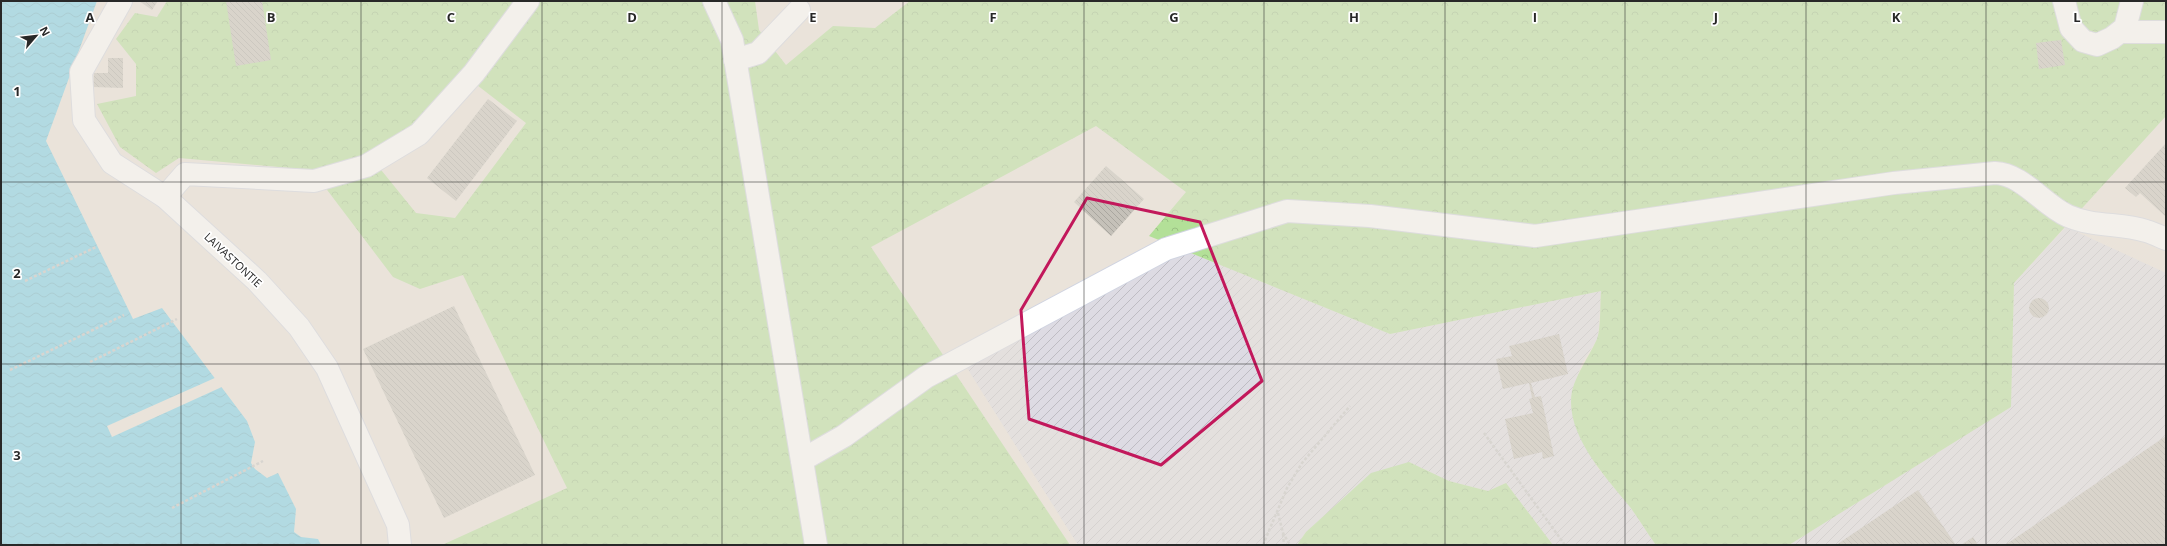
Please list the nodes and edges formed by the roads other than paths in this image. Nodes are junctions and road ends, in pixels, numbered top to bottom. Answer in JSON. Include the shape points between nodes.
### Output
{"nodes":[{"id":1,"x":121,"y":1,"type":"edge"},
{"id":2,"x":528,"y":1,"type":"edge"},
{"id":3,"x":714,"y":1,"type":"edge"},
{"id":4,"x":2064,"y":1,"type":"edge"},
{"id":5,"x":2132,"y":1,"type":"edge"},
{"id":6,"x":799,"y":10,"type":"dead end"},
{"id":7,"x":2120,"y":32,"type":"junction"},
{"id":8,"x":2166,"y":32,"type":"edge"},
{"id":9,"x":735,"y":60,"type":"junction"},
{"id":10,"x":165,"y":197,"type":"junction"},
{"id":11,"x":2166,"y":239,"type":"edge"},
{"id":12,"x":802,"y":460,"type":"junction"},
{"id":13,"x":400,"y":545,"type":"edge"},
{"id":14,"x":816,"y":545,"type":"edge"}],
"edges":[{"from":1,"to":10,"type":"street","name":"LAIVASTONTIE","via":[[82,72],[84,120],[112,163]]},
{"from":2,"to":10,"type":"street","via":[[474,73],[419,134],[366,166],[314,181],[185,174]]},
{"from":3,"to":9,"type":"street","via":[[732,40]]},
{"from":4,"to":7,"type":"street","via":[[2071,28],[2083,41],[2097,45]]},
{"from":5,"to":7,"type":"street","via":[[2125,28]]},
{"from":6,"to":9,"type":"street","via":[[758,53]]},
{"from":7,"to":8,"type":"street"},
{"from":9,"to":12,"type":"street"},
{"from":10,"to":13,"type":"street","name":"LAIVASTONTIE","via":[[257,281],[299,327],[327,368],[398,525]]},
{"from":11,"to":12,"type":"street","via":[[2145,230],[2070,217],[2054,209],[2015,178],[1996,173],[1894,184],[1536,236],[1370,216],[1287,211],[1166,249],[926,377],[844,436]]},
{"from":12,"to":14,"type":"street"}]}
